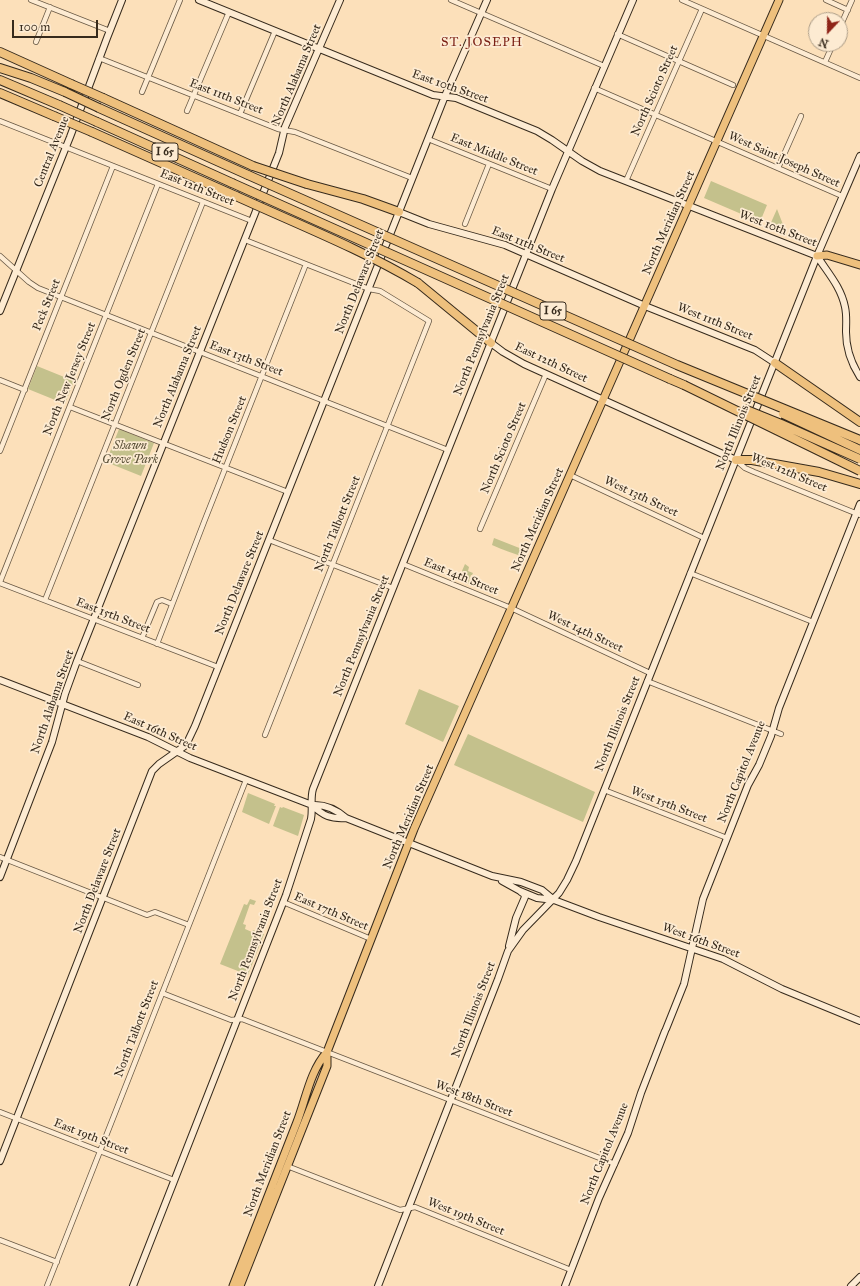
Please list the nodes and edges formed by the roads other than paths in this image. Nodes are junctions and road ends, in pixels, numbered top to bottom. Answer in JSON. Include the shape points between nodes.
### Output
{"nodes":[{"id":1,"x":31,"y":0,"type":"edge"},
{"id":2,"x":122,"y":0,"type":"edge"},
{"id":3,"x":180,"y":0,"type":"edge"},
{"id":4,"x":200,"y":0,"type":"edge"},
{"id":5,"x":340,"y":0,"type":"edge"},
{"id":6,"x":451,"y":0,"type":"edge"},
{"id":7,"x":487,"y":0,"type":"edge"},
{"id":8,"x":632,"y":0,"type":"edge"},
{"id":9,"x":682,"y":0,"type":"edge"},
{"id":10,"x":779,"y":0,"type":"edge"},
{"id":11,"x":826,"y":0,"type":"edge"},
{"id":12,"x":852,"y":0,"type":"edge"},
{"id":13,"x":50,"y":8,"type":"junction"},
{"id":14,"x":702,"y":9,"type":"junction"},
{"id":15,"x":848,"y":10,"type":"joint"},
{"id":16,"x":229,"y":12,"type":"junction"},
{"id":17,"x":482,"y":12,"type":"junction"},
{"id":18,"x":110,"y":31,"type":"junction"},
{"id":19,"x":275,"y":31,"type":"junction"},
{"id":20,"x":617,"y":34,"type":"junction"},
{"id":21,"x":764,"y":35,"type":"junction"},
{"id":22,"x":36,"y":42,"type":"dead end"},
{"id":23,"x":320,"y":49,"type":"junction"},
{"id":24,"x":0,"y":52,"type":"edge"},
{"id":25,"x":829,"y":52,"type":"edge"},
{"id":26,"x":99,"y":58,"type":"junction"},
{"id":27,"x":0,"y":62,"type":"edge"},
{"id":28,"x":679,"y":62,"type":"junction"},
{"id":29,"x":825,"y":62,"type":"junction"},
{"id":30,"x":604,"y":66,"type":"junction"},
{"id":31,"x":0,"y":68,"type":"edge"},
{"id":32,"x":31,"y":78,"type":"junction"},
{"id":33,"x":148,"y":78,"type":"junction"},
{"id":34,"x":860,"y":78,"type":"edge"},
{"id":35,"x":0,"y":80,"type":"edge"},
{"id":36,"x":733,"y":85,"type":"dead end"},
{"id":37,"x":594,"y":88,"type":"junction"},
{"id":38,"x":142,"y":92,"type":"dead end"},
{"id":39,"x":0,"y":93,"type":"edge"},
{"id":40,"x":193,"y":96,"type":"junction"},
{"id":41,"x":445,"y":96,"type":"junction"},
{"id":42,"x":187,"y":111,"type":"dead end"},
{"id":43,"x":240,"y":114,"type":"junction"},
{"id":44,"x":655,"y":114,"type":"junction"},
{"id":45,"x":801,"y":116,"type":"dead end"},
{"id":46,"x":0,"y":121,"type":"edge"},
{"id":47,"x":284,"y":130,"type":"junction"},
{"id":48,"x":428,"y":139,"type":"junction"},
{"id":49,"x":717,"y":142,"type":"junction"},
{"id":50,"x":66,"y":147,"type":"junction"},
{"id":51,"x":568,"y":151,"type":"junction"},
{"id":52,"x":860,"y":156,"type":"edge"},
{"id":53,"x":490,"y":164,"type":"junction"},
{"id":54,"x":113,"y":166,"type":"junction"},
{"id":55,"x":778,"y":168,"type":"junction"},
{"id":56,"x":412,"y":178,"type":"junction"},
{"id":57,"x":626,"y":181,"type":"junction"},
{"id":58,"x":158,"y":184,"type":"junction"},
{"id":59,"x":552,"y":189,"type":"junction"},
{"id":60,"x":842,"y":196,"type":"junction"},
{"id":61,"x":203,"y":202,"type":"junction"},
{"id":62,"x":689,"y":206,"type":"junction"},
{"id":63,"x":399,"y":212,"type":"junction"},
{"id":64,"x":252,"y":221,"type":"junction"},
{"id":65,"x":465,"y":224,"type":"dead end"},
{"id":66,"x":245,"y":240,"type":"junction"},
{"id":67,"x":526,"y":255,"type":"junction"},
{"id":68,"x":0,"y":256,"type":"edge"},
{"id":69,"x":817,"y":256,"type":"junction"},
{"id":70,"x":306,"y":264,"type":"junction"},
{"id":71,"x":860,"y":265,"type":"edge"},
{"id":72,"x":16,"y":270,"type":"junction"},
{"id":73,"x":368,"y":289,"type":"junction"},
{"id":74,"x":61,"y":297,"type":"junction"},
{"id":75,"x":645,"y":306,"type":"junction"},
{"id":76,"x":0,"y":311,"type":"edge"},
{"id":77,"x":106,"y":315,"type":"junction"},
{"id":78,"x":151,"y":333,"type":"junction"},
{"id":79,"x":491,"y":343,"type":"junction"},
{"id":80,"x":200,"y":352,"type":"junction"},
{"id":81,"x":775,"y":363,"type":"junction"},
{"id":82,"x":546,"y":374,"type":"junction"},
{"id":83,"x":701,"y":375,"type":"junction"},
{"id":84,"x":262,"y":376,"type":"junction"},
{"id":85,"x":860,"y":377,"type":"edge"},
{"id":86,"x":0,"y":380,"type":"edge"},
{"id":87,"x":684,"y":386,"type":"junction"},
{"id":88,"x":24,"y":390,"type":"junction"},
{"id":89,"x":603,"y":399,"type":"junction"},
{"id":90,"x":324,"y":401,"type":"junction"},
{"id":91,"x":70,"y":407,"type":"junction"},
{"id":92,"x":860,"y":422,"type":"edge"},
{"id":93,"x":115,"y":425,"type":"junction"},
{"id":94,"x":388,"y":426,"type":"junction"},
{"id":95,"x":860,"y":440,"type":"edge"},
{"id":96,"x":164,"y":444,"type":"junction"},
{"id":97,"x":448,"y":450,"type":"junction"},
{"id":98,"x":860,"y":450,"type":"edge"},
{"id":99,"x":0,"y":451,"type":"edge"},
{"id":100,"x":860,"y":459,"type":"edge"},
{"id":101,"x":736,"y":460,"type":"junction"},
{"id":102,"x":225,"y":468,"type":"junction"},
{"id":103,"x":860,"y":471,"type":"edge"},
{"id":104,"x":570,"y":475,"type":"junction"},
{"id":105,"x":860,"y":484,"type":"edge"},
{"id":106,"x":288,"y":492,"type":"junction"},
{"id":107,"x":860,"y":504,"type":"edge"},
{"id":108,"x":858,"y":514,"type":"edge"},
{"id":109,"x":480,"y":529,"type":"dead end"},
{"id":110,"x":704,"y":538,"type":"junction"},
{"id":111,"x":269,"y":540,"type":"junction"},
{"id":112,"x":403,"y":564,"type":"junction"},
{"id":113,"x":332,"y":565,"type":"junction"},
{"id":114,"x":690,"y":573,"type":"junction"},
{"id":115,"x":0,"y":582,"type":"edge"},
{"id":116,"x":393,"y":588,"type":"junction"},
{"id":117,"x":45,"y":600,"type":"junction"},
{"id":118,"x":172,"y":604,"type":"junction"},
{"id":119,"x":512,"y":608,"type":"junction"},
{"id":120,"x":94,"y":619,"type":"junction"},
{"id":121,"x":813,"y":622,"type":"junction"},
{"id":122,"x":142,"y":638,"type":"junction"},
{"id":123,"x":157,"y":644,"type":"junction"},
{"id":124,"x":77,"y":661,"type":"junction"},
{"id":125,"x":218,"y":667,"type":"junction"},
{"id":126,"x":650,"y":673,"type":"junction"},
{"id":127,"x":0,"y":680,"type":"edge"},
{"id":128,"x":647,"y":681,"type":"junction"},
{"id":129,"x":138,"y":685,"type":"dead end"},
{"id":130,"x":62,"y":704,"type":"junction"},
{"id":131,"x":772,"y":731,"type":"junction"},
{"id":132,"x":781,"y":734,"type":"dead end"},
{"id":133,"x":265,"y":735,"type":"dead end"},
{"id":134,"x":178,"y":752,"type":"junction"},
{"id":135,"x":246,"y":780,"type":"junction"},
{"id":136,"x":604,"y":790,"type":"junction"},
{"id":137,"x":312,"y":805,"type":"junction"},
{"id":138,"x":727,"y":838,"type":"junction"},
{"id":139,"x":409,"y":843,"type":"junction"},
{"id":140,"x":0,"y":857,"type":"edge"},
{"id":141,"x":6,"y":860,"type":"junction"},
{"id":142,"x":492,"y":876,"type":"junction"},
{"id":143,"x":0,"y":877,"type":"edge"},
{"id":144,"x":520,"y":891,"type":"junction"},
{"id":145,"x":103,"y":897,"type":"junction"},
{"id":146,"x":554,"y":900,"type":"junction"},
{"id":147,"x":283,"y":902,"type":"junction"},
{"id":148,"x":189,"y":925,"type":"junction"},
{"id":149,"x":371,"y":939,"type":"junction"},
{"id":150,"x":692,"y":947,"type":"junction"},
{"id":151,"x":508,"y":951,"type":"junction"},
{"id":152,"x":162,"y":993,"type":"junction"},
{"id":153,"x":237,"y":1020,"type":"junction"},
{"id":154,"x":860,"y":1021,"type":"edge"},
{"id":155,"x":326,"y":1052,"type":"junction"},
{"id":156,"x":451,"y":1100,"type":"junction"},
{"id":157,"x":0,"y":1112,"type":"edge"},
{"id":158,"x":17,"y":1119,"type":"junction"},
{"id":159,"x":100,"y":1151,"type":"junction"},
{"id":160,"x":0,"y":1161,"type":"edge"},
{"id":161,"x":615,"y":1164,"type":"junction"},
{"id":162,"x":287,"y":1166,"type":"junction"},
{"id":163,"x":174,"y":1180,"type":"junction"},
{"id":164,"x":408,"y":1209,"type":"junction"},
{"id":165,"x":0,"y":1240,"type":"edge"},
{"id":166,"x":57,"y":1262,"type":"junction"},
{"id":167,"x":571,"y":1270,"type":"junction"},
{"id":168,"x":860,"y":1277,"type":"edge"},
{"id":169,"x":47,"y":1286,"type":"edge"},
{"id":170,"x":133,"y":1286,"type":"edge"},
{"id":171,"x":233,"y":1286,"type":"edge"},
{"id":172,"x":240,"y":1286,"type":"edge"},
{"id":173,"x":378,"y":1286,"type":"edge"},
{"id":174,"x":565,"y":1286,"type":"edge"},
{"id":175,"x":850,"y":1286,"type":"edge"}],
"edges":[{"from":1,"to":13,"type":"street"},
{"from":2,"to":18,"type":"main road","name":"Central Avenue"},
{"from":3,"to":33,"type":"street"},
{"from":4,"to":16,"type":"main road","name":"East 10th Street"},
{"from":5,"to":23,"type":"main road","name":"North Alabama Street"},
{"from":6,"to":17,"type":"street"},
{"from":7,"to":17,"type":"main road","name":"North Delaware Street"},
{"from":8,"to":20,"type":"main road","name":"North Pennsylvania Street"},
{"from":9,"to":14,"type":"street"},
{"from":10,"to":21,"type":"main road","name":"North Meridian Street"},
{"from":11,"to":15,"type":"street"},
{"from":12,"to":15,"type":"street"},
{"from":13,"to":18,"type":"street"},
{"from":13,"to":22,"type":"street"},
{"from":14,"to":21,"type":"street"},
{"from":14,"to":28,"type":"street","name":"North Scioto Street"},
{"from":16,"to":19,"type":"main road","name":"East 10th Street"},
{"from":16,"to":40,"type":"street"},
{"from":17,"to":30,"type":"street"},
{"from":17,"to":41,"type":"main road","name":"North Delaware Street"},
{"from":18,"to":26,"type":"main road","name":"Central Avenue"},
{"from":19,"to":23,"type":"main road","name":"East 10th Street"},
{"from":19,"to":43,"type":"street"},
{"from":20,"to":28,"type":"street"},
{"from":20,"to":30,"type":"main road","name":"North Pennsylvania Street"},
{"from":21,"to":29,"type":"street"},
{"from":21,"to":49,"type":"main road","name":"North Meridian Street"},
{"from":23,"to":41,"type":"main road","name":"East 10th Street","via":[[433,94]]},
{"from":23,"to":47,"type":"main road","name":"North Alabama Street"},
{"from":24,"to":63,"type":"highway","bridge":true,"via":[[253,166]]},
{"from":25,"to":29,"type":"street"},
{"from":26,"to":33,"type":"street","name":"East 11th Street"},
{"from":26,"to":50,"type":"main road","name":"Central Avenue"},
{"from":27,"to":32,"type":"highway"},
{"from":28,"to":36,"type":"street"},
{"from":28,"to":44,"type":"street","name":"North Scioto Street"},
{"from":29,"to":34,"type":"street"},
{"from":30,"to":37,"type":"main road","name":"North Pennsylvania Street"},
{"from":31,"to":32,"type":"highway","number":"I 65"},
{"from":32,"to":83,"type":"highway","number":"I 65","bridge":true},
{"from":33,"to":38,"type":"street"},
{"from":33,"to":40,"type":"street","name":"East 11th Street"},
{"from":35,"to":87,"type":"highway","number":"I 65","bridge":true},
{"from":37,"to":44,"type":"street","name":"West Saint Joseph Street"},
{"from":37,"to":51,"type":"main road","name":"North Pennsylvania Street"},
{"from":39,"to":79,"type":"highway","bridge":true,"via":[[350,248],[418,283]]},
{"from":40,"to":42,"type":"street"},
{"from":40,"to":43,"type":"street","name":"East 11th Street"},
{"from":41,"to":48,"type":"main road","name":"North Delaware Street"},
{"from":41,"to":51,"type":"main road","name":"East 10th Street","via":[[456,98],[537,131]]},
{"from":43,"to":47,"type":"street","name":"East 11th Street"},
{"from":44,"to":49,"type":"street","name":"West Saint Joseph Street"},
{"from":44,"to":57,"type":"street","name":"North Scioto Street"},
{"from":45,"to":55,"type":"street"},
{"from":46,"to":50,"type":"street","name":"East 12th Street"},
{"from":47,"to":56,"type":"street","name":"East 11th Street"},
{"from":47,"to":64,"type":"main road","name":"North Alabama Street","via":[[279,153]]},
{"from":48,"to":53,"type":"street","name":"East Middle Street"},
{"from":48,"to":56,"type":"main road","name":"North Delaware Street"},
{"from":49,"to":55,"type":"street","name":"West Saint Joseph Street"},
{"from":49,"to":62,"type":"main road","name":"North Meridian Street"},
{"from":50,"to":54,"type":"street","name":"East 12th Street"},
{"from":50,"to":72,"type":"main road","name":"Central Avenue"},
{"from":51,"to":57,"type":"main road","name":"East 10th Street","via":[[588,165]]},
{"from":51,"to":59,"type":"main road","name":"North Pennsylvania Street"},
{"from":52,"to":60,"type":"main road","name":"North Illinois Street"},
{"from":53,"to":59,"type":"street","name":"East Middle Street"},
{"from":53,"to":65,"type":"street"},
{"from":54,"to":58,"type":"street","name":"East 12th Street"},
{"from":54,"to":74,"type":"street","name":"Peck Street"},
{"from":55,"to":60,"type":"street","name":"West Saint Joseph Street"},
{"from":56,"to":63,"type":"main road","name":"North Delaware Street"},
{"from":57,"to":62,"type":"main road","name":"East 10th Street"},
{"from":58,"to":61,"type":"street","name":"East 12th Street"},
{"from":58,"to":77,"type":"street","name":"North New Jersey Street"},
{"from":59,"to":67,"type":"main road","name":"North Pennsylvania Street"},
{"from":60,"to":69,"type":"main road","name":"North Illinois Street"},
{"from":61,"to":64,"type":"street","name":"East 12th Street"},
{"from":61,"to":78,"type":"street","name":"North Ogden Street"},
{"from":62,"to":69,"type":"main road","name":"West 10th Street"},
{"from":62,"to":75,"type":"main road","name":"North Meridian Street"},
{"from":63,"to":67,"type":"main road","name":"East 11th Street","via":[[429,224],[504,245]]},
{"from":63,"to":73,"type":"main road","name":"North Delaware Street"},
{"from":64,"to":66,"type":"main road","name":"North Alabama Street"},
{"from":66,"to":70,"type":"street"},
{"from":66,"to":80,"type":"main road","name":"North Alabama Street"},
{"from":67,"to":75,"type":"main road","name":"East 11th Street"},
{"from":67,"to":79,"type":"main road","name":"North Pennsylvania Street"},
{"from":68,"to":72,"type":"street","name":"East 13th Street"},
{"from":69,"to":71,"type":"main road","name":"West 10th Street","via":[[827,255]]},
{"from":69,"to":81,"type":"main road","name":"North Illinois Street"},
{"from":69,"to":85,"type":"main road","via":[[842,294],[847,315],[849,351]]},
{"from":70,"to":73,"type":"street"},
{"from":70,"to":84,"type":"street","name":"Hudson Street"},
{"from":72,"to":74,"type":"street","name":"East 13th Street","via":[[35,287]]},
{"from":72,"to":76,"type":"main road","name":"Central Avenue"},
{"from":73,"to":90,"type":"main road","name":"North Delaware Street"},
{"from":73,"to":94,"type":"street","name":"North Talbott Street","via":[[380,291],[429,321]]},
{"from":74,"to":77,"type":"street","name":"East 13th Street"},
{"from":74,"to":88,"type":"street","name":"Peck Street"},
{"from":75,"to":81,"type":"main road","name":"West 11th Street","via":[[755,350]]},
{"from":75,"to":89,"type":"main road","name":"North Meridian Street"},
{"from":77,"to":78,"type":"street","name":"East 13th Street"},
{"from":77,"to":91,"type":"street","name":"North New Jersey Street"},
{"from":78,"to":80,"type":"street","name":"East 13th Street"},
{"from":78,"to":93,"type":"street","name":"North Ogden Street"},
{"from":79,"to":82,"type":"main road","name":"East 12th Street"},
{"from":79,"to":97,"type":"main road","name":"North Pennsylvania Street"},
{"from":80,"to":84,"type":"street","name":"East 13th Street"},
{"from":80,"to":96,"type":"main road","name":"North Alabama Street"},
{"from":81,"to":92,"type":"highway"},
{"from":81,"to":101,"type":"main road","name":"North Illinois Street"},
{"from":82,"to":89,"type":"main road","name":"East 12th Street"},
{"from":82,"to":109,"type":"street","name":"North Scioto Street"},
{"from":83,"to":95,"type":"highway","number":"I 65","bridge":true},
{"from":83,"to":98,"type":"highway","bridge":true},
{"from":84,"to":90,"type":"street","name":"East 13th Street"},
{"from":84,"to":102,"type":"street","name":"Hudson Street"},
{"from":86,"to":88,"type":"street"},
{"from":87,"to":100,"type":"highway","bridge":true,"via":[[782,424]]},
{"from":87,"to":103,"type":"highway","number":"I 65","bridge":true},
{"from":88,"to":99,"type":"street","name":"Peck Street"},
{"from":89,"to":101,"type":"main road","name":"West 12th Street"},
{"from":89,"to":104,"type":"main road","name":"North Meridian Street"},
{"from":90,"to":94,"type":"street","name":"East 13th Street"},
{"from":90,"to":106,"type":"main road","name":"North Delaware Street"},
{"from":91,"to":93,"type":"street"},
{"from":91,"to":115,"type":"street","name":"North New Jersey Street"},
{"from":93,"to":96,"type":"street"},
{"from":93,"to":117,"type":"street","name":"North Ogden Street"},
{"from":94,"to":97,"type":"street","name":"East 13th Street"},
{"from":94,"to":113,"type":"street","name":"North Talbott Street"},
{"from":96,"to":102,"type":"street"},
{"from":96,"to":120,"type":"main road","name":"North Alabama Street"},
{"from":97,"to":112,"type":"main road","name":"North Pennsylvania Street"},
{"from":101,"to":105,"type":"highway","via":[[752,460],[819,472]]},
{"from":101,"to":108,"type":"street","name":"West 12th Street","via":[[754,472]]},
{"from":101,"to":110,"type":"main road","name":"North Illinois Street"},
{"from":102,"to":106,"type":"street"},
{"from":102,"to":118,"type":"street","name":"Hudson Street"},
{"from":104,"to":110,"type":"street","name":"West 13th Street"},
{"from":104,"to":119,"type":"main road","name":"North Meridian Street"},
{"from":106,"to":111,"type":"main road","name":"North Delaware Street"},
{"from":107,"to":108,"type":"main road","name":"North Capitol Avenue"},
{"from":108,"to":121,"type":"main road","name":"North Capitol Avenue"},
{"from":110,"to":114,"type":"main road","name":"North Illinois Street"},
{"from":111,"to":113,"type":"street"},
{"from":111,"to":125,"type":"main road","name":"North Delaware Street"},
{"from":112,"to":116,"type":"main road","name":"North Pennsylvania Street"},
{"from":112,"to":119,"type":"street","name":"East 14th Street"},
{"from":113,"to":116,"type":"street"},
{"from":113,"to":133,"type":"street","name":"North Talbott Street"},
{"from":114,"to":121,"type":"street"},
{"from":114,"to":126,"type":"main road","name":"North Illinois Street"},
{"from":115,"to":117,"type":"street","name":"East 15th Street"},
{"from":116,"to":137,"type":"main road","name":"North Pennsylvania Street","via":[[313,789]]},
{"from":117,"to":120,"type":"street","name":"East 15th Street"},
{"from":118,"to":122,"type":"street","via":[[162,600],[157,602]]},
{"from":118,"to":123,"type":"street","name":"Hudson Street"},
{"from":119,"to":126,"type":"street","name":"West 14th Street"},
{"from":119,"to":139,"type":"main road","name":"North Meridian Street"},
{"from":120,"to":122,"type":"street","name":"East 15th Street"},
{"from":120,"to":124,"type":"main road","name":"North Alabama Street"},
{"from":121,"to":131,"type":"main road","name":"North Capitol Avenue"},
{"from":122,"to":123,"type":"street","name":"East 15th Street"},
{"from":123,"to":125,"type":"street","name":"East 15th Street"},
{"from":124,"to":129,"type":"street"},
{"from":124,"to":130,"type":"main road","name":"North Alabama Street"},
{"from":125,"to":134,"type":"main road","name":"North Delaware Street","via":[[189,741]]},
{"from":126,"to":128,"type":"main road","name":"North Illinois Street"},
{"from":127,"to":130,"type":"main road","name":"East 16th Street"},
{"from":128,"to":131,"type":"street"},
{"from":128,"to":136,"type":"main road","name":"North Illinois Street"},
{"from":130,"to":134,"type":"main road","name":"East 16th Street","via":[[148,737]]},
{"from":130,"to":141,"type":"main road","name":"North Alabama Street","via":[[52,742]]},
{"from":131,"to":132,"type":"street"},
{"from":131,"to":138,"type":"main road","name":"North Capitol Avenue"},
{"from":134,"to":135,"type":"main road","name":"East 16th Street"},
{"from":134,"to":145,"type":"main road","name":"North Delaware Street","via":[[152,771]]},
{"from":135,"to":137,"type":"main road","name":"East 16th Street"},
{"from":135,"to":148,"type":"street","name":"North Talbott Street"},
{"from":136,"to":138,"type":"street","name":"West 15th Street"},
{"from":136,"to":146,"type":"main road","name":"North Illinois Street","via":[[570,874]]},
{"from":137,"to":139,"type":"main road","name":"East 16th Street","via":[[320,813],[335,819],[346,818]]},
{"from":137,"to":147,"type":"main road","name":"North Pennsylvania Street","via":[[311,819]]},
{"from":138,"to":150,"type":"main road","name":"North Capitol Avenue","via":[[700,906]]},
{"from":139,"to":142,"type":"main road","name":"West 16th Street"},
{"from":139,"to":149,"type":"main road","name":"North Meridian Street"},
{"from":140,"to":141,"type":"street"},
{"from":141,"to":143,"type":"main road","name":"North Alabama Street"},
{"from":141,"to":145,"type":"street"},
{"from":142,"to":144,"type":"main road","name":"West 16th Street"},
{"from":142,"to":146,"type":"main road","name":"West 16th Street","via":[[521,882],[542,890]]},
{"from":144,"to":146,"type":"main road","name":"West 16th Street","via":[[537,898]]},
{"from":144,"to":151,"type":"main road","via":[[525,897],[516,918]]},
{"from":145,"to":148,"type":"street","via":[[147,915],[155,912]]},
{"from":145,"to":158,"type":"main road","name":"North Delaware Street"},
{"from":146,"to":150,"type":"main road","name":"West 16th Street"},
{"from":146,"to":151,"type":"main road","name":"North Illinois Street","via":[[523,930]]},
{"from":147,"to":149,"type":"street","name":"East 17th Street"},
{"from":147,"to":153,"type":"main road","name":"North Pennsylvania Street"},
{"from":148,"to":152,"type":"street","name":"North Talbott Street"},
{"from":149,"to":155,"type":"main road","name":"North Meridian Street"},
{"from":150,"to":154,"type":"main road","name":"West 16th Street"},
{"from":150,"to":161,"type":"main road","name":"North Capitol Avenue","via":[[684,984]]},
{"from":151,"to":156,"type":"main road","name":"North Illinois Street"},
{"from":152,"to":153,"type":"street","name":"West 18th Street","via":[[231,1020]]},
{"from":152,"to":159,"type":"street","name":"North Talbott Street"},
{"from":153,"to":155,"type":"street","name":"West 18th Street","via":[[242,1019]]},
{"from":153,"to":163,"type":"main road","name":"North Pennsylvania Street"},
{"from":155,"to":156,"type":"street","name":"West 18th Street"},
{"from":155,"to":162,"type":"main road","name":"North Meridian Street","via":[[328,1064]]},
{"from":155,"to":171,"type":"main road","name":"North Meridian Street","via":[[314,1072]]},
{"from":156,"to":161,"type":"street","name":"West 18th Street"},
{"from":156,"to":164,"type":"main road","name":"North Illinois Street"},
{"from":157,"to":158,"type":"street","name":"East 19th Street"},
{"from":158,"to":159,"type":"street","name":"East 19th Street"},
{"from":158,"to":160,"type":"main road","name":"North Delaware Street"},
{"from":159,"to":163,"type":"street","name":"East 19th Street"},
{"from":159,"to":166,"type":"street","name":"North Talbott Street"},
{"from":161,"to":167,"type":"main road","name":"North Capitol Avenue"},
{"from":162,"to":164,"type":"street","name":"West 19th Street","via":[[397,1209]]},
{"from":162,"to":172,"type":"main road","name":"North Meridian Street"},
{"from":163,"to":170,"type":"main road","name":"North Pennsylvania Street"},
{"from":164,"to":167,"type":"street","name":"West 19th Street","via":[[415,1207]]},
{"from":164,"to":173,"type":"main road","name":"North Illinois Street"},
{"from":165,"to":166,"type":"street"},
{"from":166,"to":169,"type":"street","name":"North Talbott Street"},
{"from":167,"to":174,"type":"main road","name":"North Capitol Avenue"},
{"from":168,"to":175,"type":"main road"}]}
